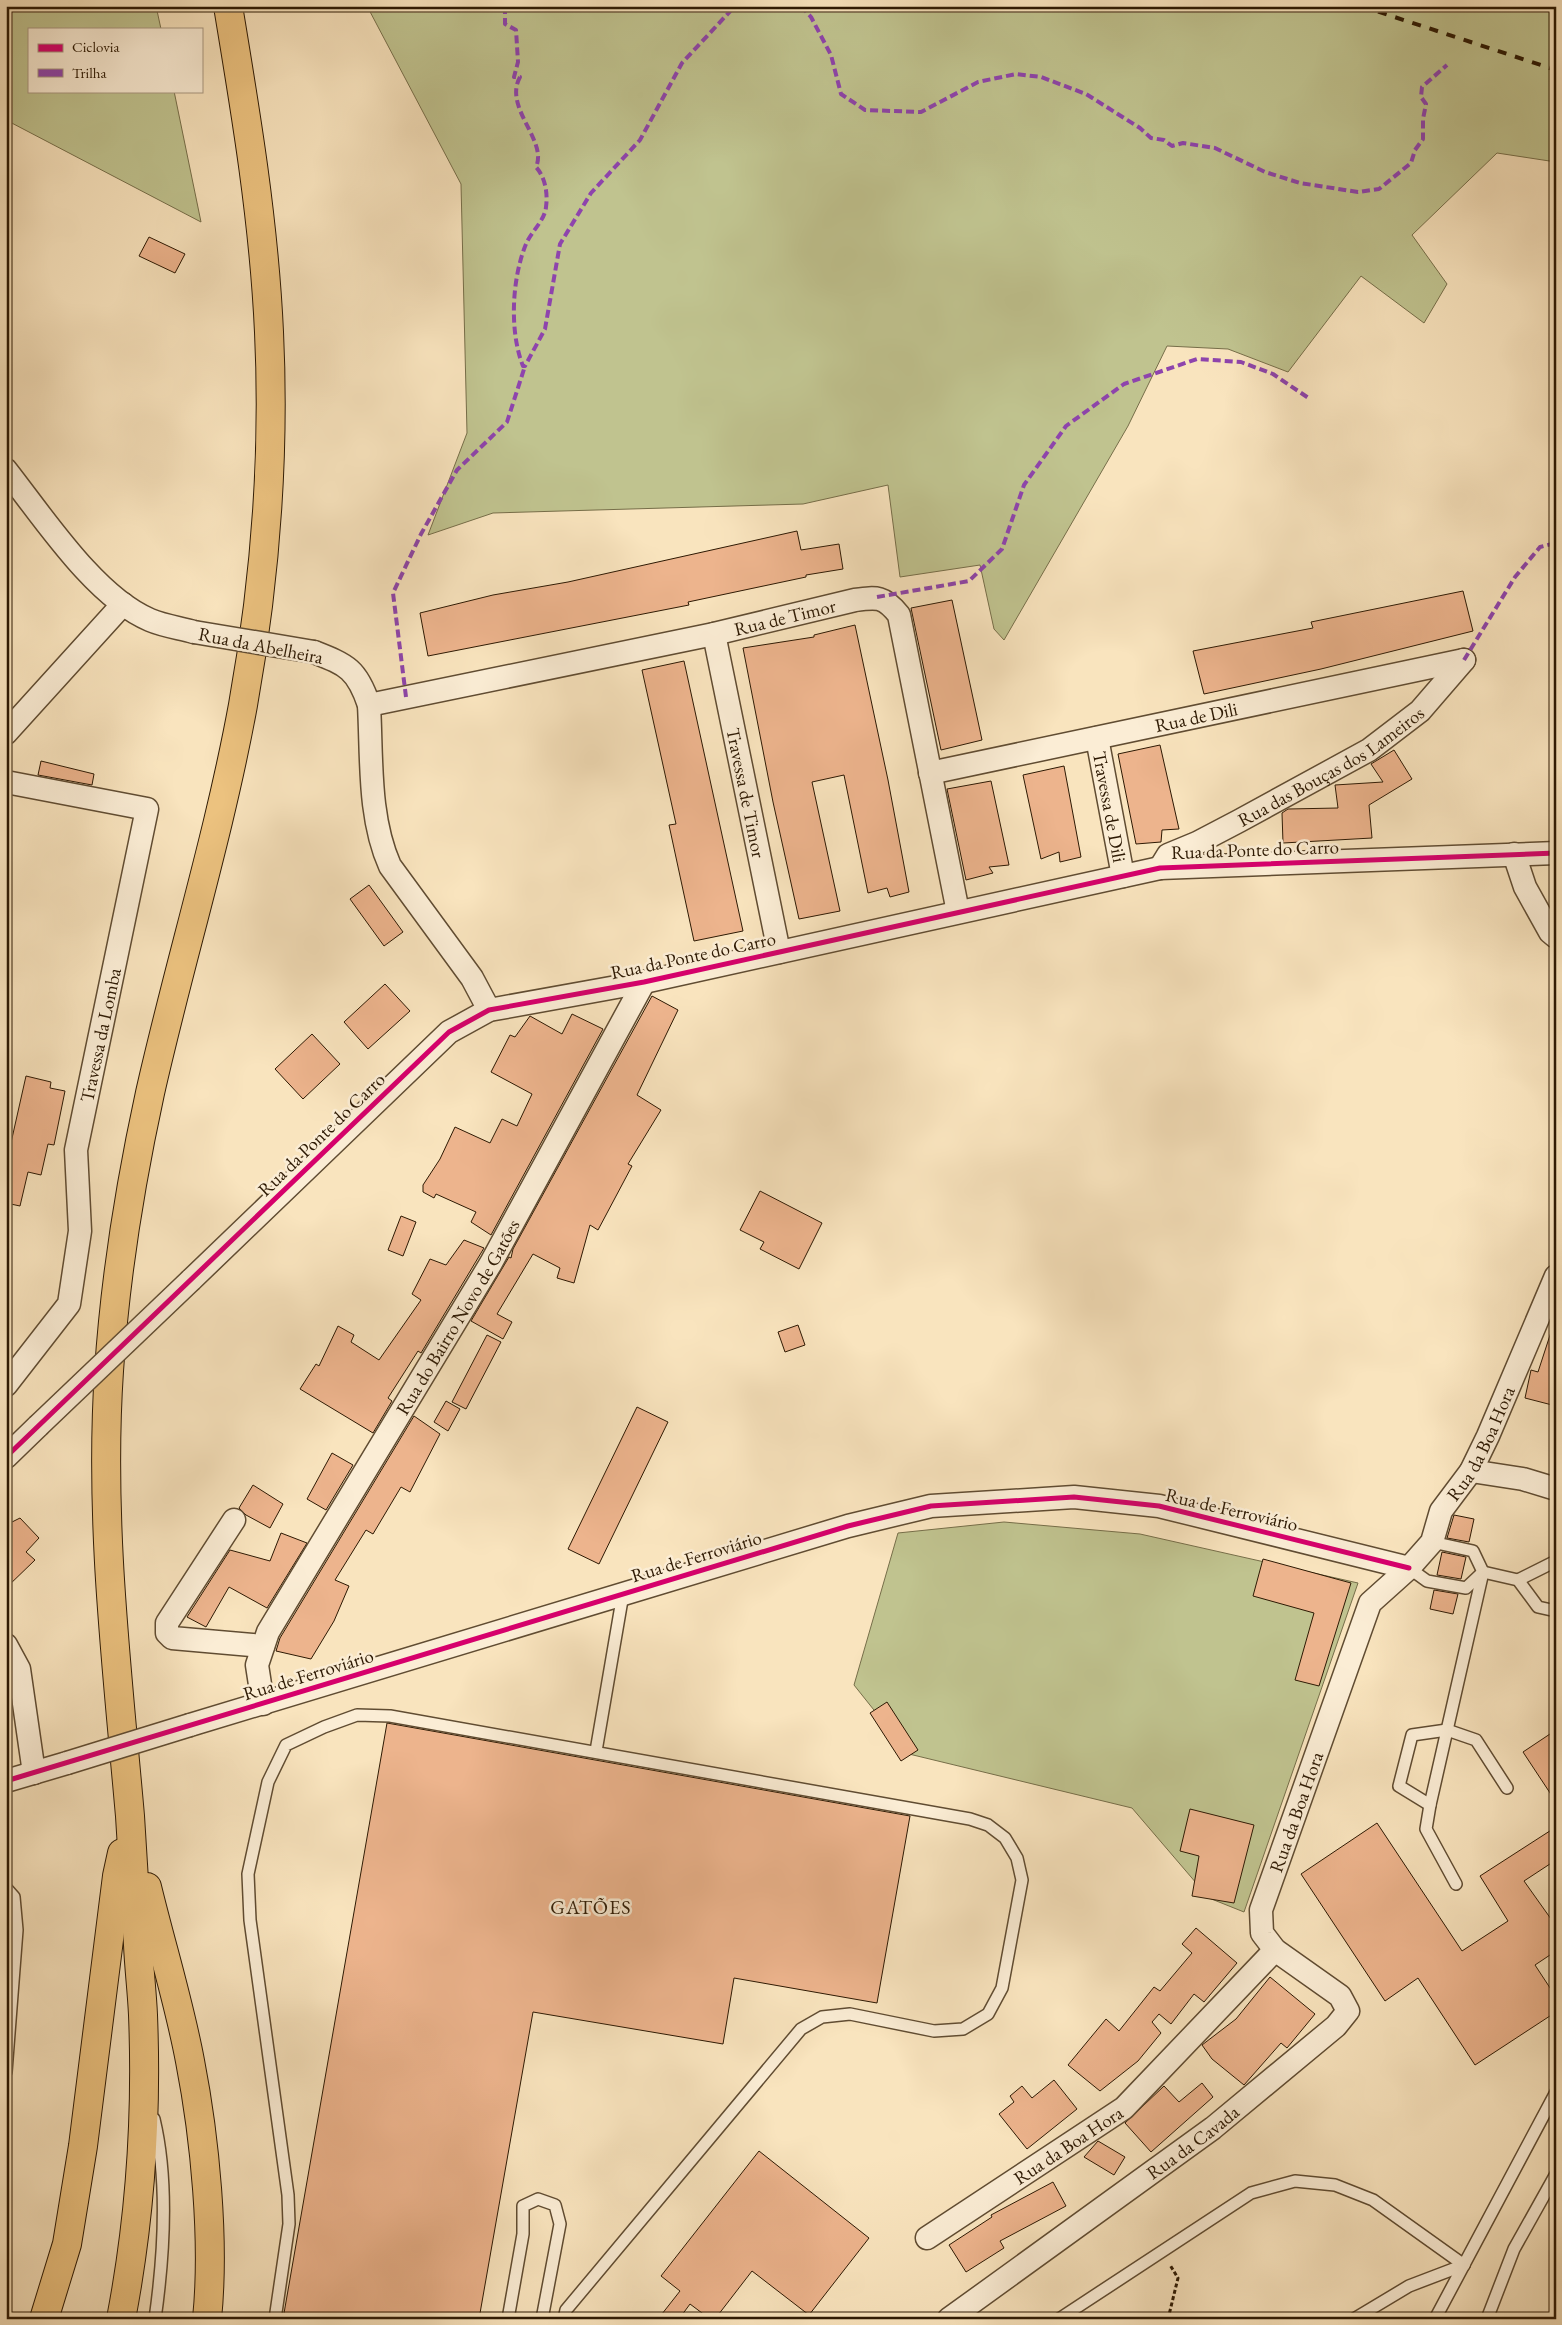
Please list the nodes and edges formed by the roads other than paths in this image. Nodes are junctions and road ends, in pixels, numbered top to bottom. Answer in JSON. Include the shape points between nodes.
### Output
{"nodes":[{"id":1,"x":228,"y":6,"type":"edge"},
{"id":2,"x":6,"y":470,"type":"edge"},
{"id":3,"x":124,"y":604,"type":"junction"},
{"id":4,"x":714,"y":634,"type":"junction"},
{"id":5,"x":1464,"y":660,"type":"joint"},
{"id":6,"x":369,"y":705,"type":"junction"},
{"id":7,"x":6,"y":733,"type":"edge"},
{"id":8,"x":1097,"y":738,"type":"junction"},
{"id":9,"x":930,"y":773,"type":"junction"},
{"id":10,"x":6,"y":782,"type":"edge"},
{"id":11,"x":1556,"y":853,"type":"edge"},
{"id":12,"x":1514,"y":854,"type":"junction"},
{"id":13,"x":1160,"y":868,"type":"junction"},
{"id":14,"x":1123,"y":876,"type":"junction"},
{"id":15,"x":958,"y":912,"type":"junction"},
{"id":16,"x":1556,"y":937,"type":"edge"},
{"id":17,"x":779,"y":952,"type":"junction"},
{"id":18,"x":644,"y":982,"type":"junction"},
{"id":19,"x":489,"y":1010,"type":"junction"},
{"id":20,"x":1556,"y":1276,"type":"edge"},
{"id":21,"x":6,"y":1385,"type":"edge"},
{"id":22,"x":6,"y":1456,"type":"edge"},
{"id":23,"x":1471,"y":1471,"type":"junction"},
{"id":24,"x":1556,"y":1489,"type":"edge"},
{"id":25,"x":234,"y":1520,"type":"dead end"},
{"id":26,"x":1432,"y":1542,"type":"junction"},
{"id":27,"x":1556,"y":1561,"type":"edge"},
{"id":28,"x":1408,"y":1568,"type":"junction"},
{"id":29,"x":1483,"y":1572,"type":"junction"},
{"id":30,"x":1518,"y":1580,"type":"junction"},
{"id":31,"x":623,"y":1594,"type":"junction"},
{"id":32,"x":1556,"y":1611,"type":"edge"},
{"id":33,"x":6,"y":1645,"type":"edge"},
{"id":34,"x":263,"y":1646,"type":"junction"},
{"id":35,"x":263,"y":1704,"type":"junction"},
{"id":36,"x":1448,"y":1730,"type":"junction"},
{"id":37,"x":596,"y":1751,"type":"junction"},
{"id":38,"x":34,"y":1773,"type":"junction"},
{"id":39,"x":6,"y":1781,"type":"edge"},
{"id":40,"x":1507,"y":1788,"type":"dead end"},
{"id":41,"x":1430,"y":1805,"type":"junction"},
{"id":42,"x":130,"y":1820,"type":"junction"},
{"id":43,"x":1456,"y":1884,"type":"dead end"},
{"id":44,"x":6,"y":1888,"type":"edge"},
{"id":45,"x":1275,"y":1950,"type":"junction"},
{"id":46,"x":6,"y":2072,"type":"edge"},
{"id":47,"x":143,"y":2072,"type":"junction"},
{"id":48,"x":1556,"y":2092,"type":"edge"},
{"id":49,"x":1556,"y":2174,"type":"edge"},
{"id":50,"x":927,"y":2238,"type":"dead end"},
{"id":51,"x":1464,"y":2265,"type":"junction"},
{"id":52,"x":44,"y":2319,"type":"edge"},
{"id":53,"x":121,"y":2319,"type":"edge"},
{"id":54,"x":128,"y":2319,"type":"edge"},
{"id":55,"x":156,"y":2319,"type":"edge"},
{"id":56,"x":207,"y":2319,"type":"edge"},
{"id":57,"x":275,"y":2319,"type":"edge"},
{"id":58,"x":508,"y":2319,"type":"edge"},
{"id":59,"x":542,"y":2319,"type":"edge"},
{"id":60,"x":564,"y":2319,"type":"edge"},
{"id":61,"x":949,"y":2319,"type":"edge"},
{"id":62,"x":1059,"y":2319,"type":"edge"},
{"id":63,"x":1354,"y":2319,"type":"edge"},
{"id":64,"x":1435,"y":2319,"type":"edge"},
{"id":65,"x":1487,"y":2319,"type":"edge"}],
"edges":[{"from":1,"to":42,"type":"highway","via":[[258,207],[269,327],[268,513],[258,610],[240,722],[150,1093],[125,1223],[114,1305],[106,1508],[111,1619]]},
{"from":2,"to":3,"type":"street","name":"Rua da Abelheira","via":[[95,582]]},
{"from":3,"to":6,"type":"street","name":"Rua da Abelheira","bridge":true,"via":[[150,620],[194,632],[314,652],[341,662],[354,674]]},
{"from":3,"to":7,"type":"street"},
{"from":4,"to":6,"type":"street","name":"Rua de Timor"},
{"from":4,"to":9,"type":"street","name":"Rua de Timor","via":[[855,600],[878,597],[891,605],[899,615]]},
{"from":4,"to":17,"type":"street","name":"Travessa de Timor"},
{"from":5,"to":8,"type":"street","name":"Rua de Dili"},
{"from":5,"to":13,"type":"street","name":"Rua das Bouças dos Lameiros","via":[[1420,711],[1369,750],[1239,821],[1168,855]]},
{"from":6,"to":19,"type":"street","name":"Rua da Abelheira","via":[[377,828],[384,852],[390,866],[472,978]]},
{"from":8,"to":9,"type":"street","name":"Rua de Dili"},
{"from":8,"to":14,"type":"street","name":"Travessa de Dili"},
{"from":9,"to":15,"type":"street","name":"Rua de Timor"},
{"from":10,"to":21,"type":"street","name":"Travessa da Lomba","via":[[148,809],[76,1150],[80,1231],[69,1304]]},
{"from":11,"to":12,"type":"street","name":"Rua da Ponte do Carro"},
{"from":12,"to":13,"type":"street","name":"Rua da Ponte do Carro"},
{"from":12,"to":16,"type":"street","via":[[1525,886],[1550,932]]},
{"from":13,"to":14,"type":"street","name":"Rua da Ponte do Carro"},
{"from":14,"to":15,"type":"street","name":"Rua da Ponte do Carro"},
{"from":15,"to":17,"type":"street","name":"Rua da Ponte do Carro"},
{"from":17,"to":18,"type":"street","name":"Rua da Ponte do Carro"},
{"from":18,"to":19,"type":"street","name":"Rua da Ponte do Carro"},
{"from":18,"to":34,"type":"street","name":"Rua do Bairro Novo de Gatões","via":[[491,1263],[268,1632]]},
{"from":19,"to":22,"type":"street","name":"Rua da Ponte do Carro","bridge":true,"via":[[449,1032]]},
{"from":20,"to":23,"type":"street","name":"Rua da Boa Hora"},
{"from":23,"to":24,"type":"street"},
{"from":23,"to":26,"type":"street","name":"Rua da Boa Hora","via":[[1441,1511]]},
{"from":25,"to":34,"type":"street","via":[[167,1623],[167,1633],[172,1638]]},
{"from":26,"to":28,"type":"street","name":"Rua da Boa Hora"},
{"from":26,"to":29,"type":"lane","via":[[1473,1551]]},
{"from":27,"to":30,"type":"lane"},
{"from":28,"to":29,"type":"lane","via":[[1427,1581],[1466,1588]]},
{"from":28,"to":31,"type":"street","name":"Rua de Ferroviário","via":[[1159,1506],[1074,1497],[931,1506],[848,1526]]},
{"from":28,"to":45,"type":"street","name":"Rua da Boa Hora","via":[[1370,1603],[1261,1910],[1262,1933]]},
{"from":29,"to":30,"type":"lane"},
{"from":29,"to":36,"type":"lane"},
{"from":30,"to":32,"type":"lane","via":[[1538,1607]]},
{"from":31,"to":35,"type":"street","name":"Rua de Ferroviário"},
{"from":31,"to":37,"type":"lane"},
{"from":33,"to":38,"type":"street","via":[[19,1669]]},
{"from":34,"to":35,"type":"street","name":"Rua do Bairro Novo de Gatões","via":[[256,1665]]},
{"from":35,"to":38,"type":"street","name":"Rua de Ferroviário","bridge":true},
{"from":36,"to":40,"type":"lane","via":[[1476,1740]]},
{"from":36,"to":41,"type":"lane"},
{"from":36,"to":41,"type":"lane","via":[[1412,1735],[1399,1786]]},
{"from":37,"to":57,"type":"lane","via":[[390,1716],[357,1716],[286,1745],[268,1782],[248,1874],[250,1920],[288,2195],[289,2224]]},
{"from":37,"to":60,"type":"lane","via":[[970,1819],[988,1825],[1005,1838],[1017,1858],[1022,1880],[1002,1988],[988,2014],[963,2029],[934,2031],[850,2014],[822,2017],[801,2028],[566,2310]]},
{"from":38,"to":39,"type":"street","name":"Rua de Ferroviário"},
{"from":41,"to":43,"type":"lane","via":[[1426,1829]]},
{"from":42,"to":47,"type":"highway","via":[[143,2016]]},
{"from":42,"to":52,"type":"highway","via":[[117,1876],[83,2146],[67,2244]]},
{"from":42,"to":56,"type":"highway","via":[[190,2061],[202,2144],[209,2230]]},
{"from":44,"to":46,"type":"lane","via":[[14,1897],[17,1930]]},
{"from":45,"to":50,"type":"street","name":"Rua da Boa Hora","via":[[1124,2108]]},
{"from":45,"to":61,"type":"street","name":"Rua da Cavada","via":[[1340,1996],[1348,2012],[1336,2026],[1213,2128]]},
{"from":47,"to":53,"type":"highway","via":[[138,2197]]},
{"from":47,"to":54,"type":"highway","via":[[146,2179]]},
{"from":47,"to":55,"type":"lane","via":[[160,2159],[163,2224]]},
{"from":48,"to":51,"type":"lane"},
{"from":49,"to":65,"type":"lane","via":[[1514,2249]]},
{"from":51,"to":62,"type":"lane","via":[[1374,2200],[1335,2185],[1294,2181],[1251,2193]]},
{"from":51,"to":63,"type":"lane","via":[[1409,2286]]},
{"from":51,"to":64,"type":"lane"},
{"from":58,"to":59,"type":"lane","via":[[523,2234],[523,2206],[538,2199],[555,2205],[560,2224]]}]}
